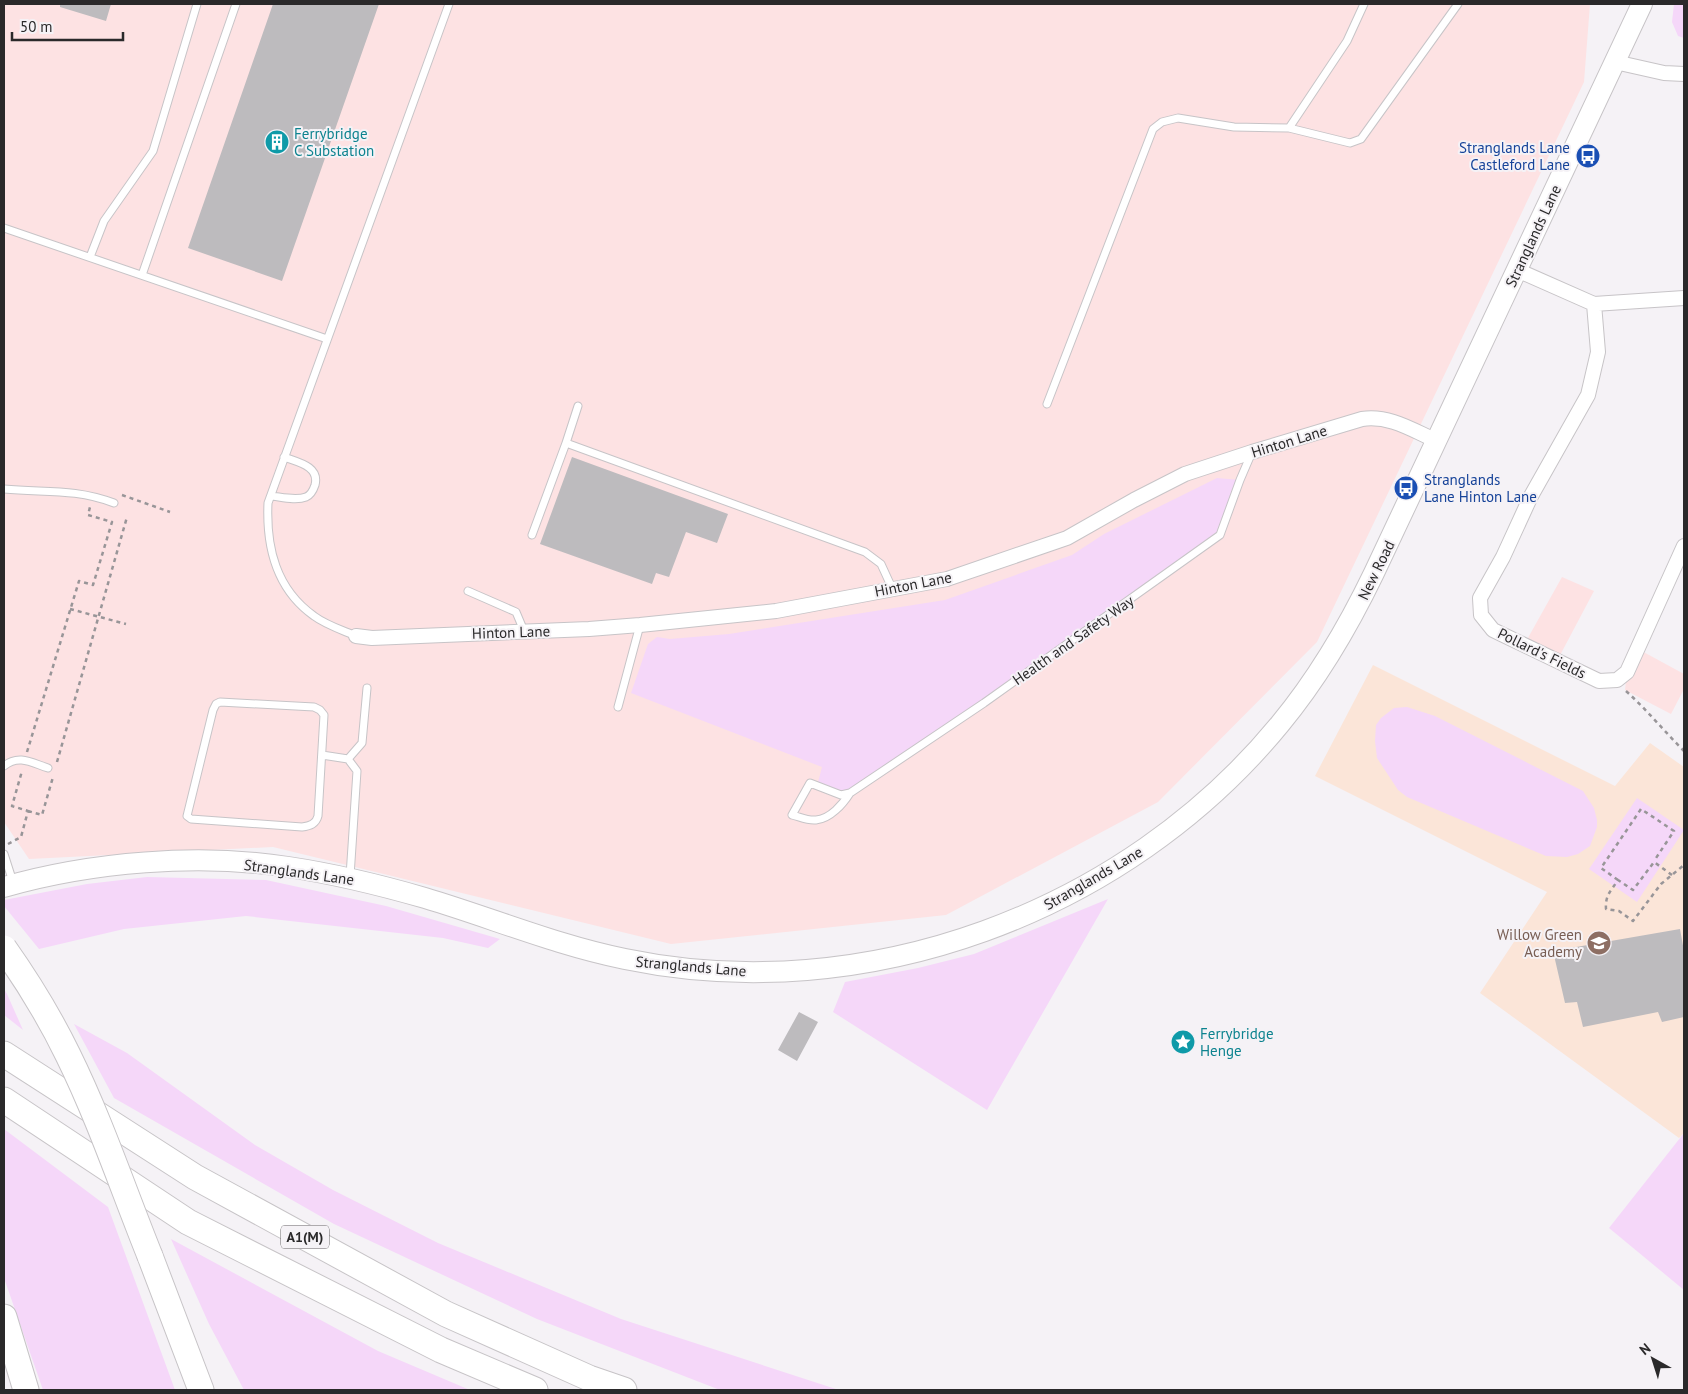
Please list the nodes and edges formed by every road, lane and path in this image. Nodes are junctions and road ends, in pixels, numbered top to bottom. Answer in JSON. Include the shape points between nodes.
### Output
{"nodes":[{"id":1,"x":197,"y":4,"type":"edge"},
{"id":2,"x":236,"y":4,"type":"edge"},
{"id":3,"x":449,"y":4,"type":"edge"},
{"id":4,"x":1364,"y":4,"type":"edge"},
{"id":5,"x":1458,"y":4,"type":"edge"},
{"id":6,"x":1642,"y":4,"type":"edge"},
{"id":7,"x":1614,"y":62,"type":"junction"},
{"id":8,"x":1684,"y":74,"type":"edge"},
{"id":9,"x":1288,"y":128,"type":"junction"},
{"id":10,"x":4,"y":228,"type":"edge"},
{"id":11,"x":90,"y":257,"type":"junction"},
{"id":12,"x":1517,"y":270,"type":"junction"},
{"id":13,"x":142,"y":275,"type":"junction"},
{"id":14,"x":1684,"y":298,"type":"edge"},
{"id":15,"x":1594,"y":304,"type":"junction"},
{"id":16,"x":326,"y":338,"type":"junction"},
{"id":17,"x":1047,"y":404,"type":"dead end"},
{"id":18,"x":578,"y":406,"type":"dead end"},
{"id":19,"x":1437,"y":441,"type":"junction"},
{"id":20,"x":566,"y":443,"type":"junction"},
{"id":21,"x":1252,"y":452,"type":"junction"},
{"id":22,"x":284,"y":457,"type":"junction"},
{"id":23,"x":4,"y":489,"type":"edge"},
{"id":24,"x":118,"y":493,"type":"dead end"},
{"id":25,"x":94,"y":496,"type":"junction"},
{"id":26,"x":270,"y":496,"type":"junction"},
{"id":27,"x":114,"y":503,"type":"dead end"},
{"id":28,"x":170,"y":512,"type":"dead end"},
{"id":29,"x":127,"y":516,"type":"dead end"},
{"id":30,"x":532,"y":535,"type":"dead end"},
{"id":31,"x":1684,"y":546,"type":"edge"},
{"id":32,"x":892,"y":588,"type":"junction"},
{"id":33,"x":468,"y":592,"type":"dead end"},
{"id":34,"x":70,"y":609,"type":"junction"},
{"id":35,"x":98,"y":616,"type":"junction"},
{"id":36,"x":126,"y":624,"type":"dead end"},
{"id":37,"x":640,"y":625,"type":"junction"},
{"id":38,"x":524,"y":631,"type":"junction"},
{"id":39,"x":356,"y":636,"type":"joint"},
{"id":40,"x":1617,"y":680,"type":"junction"},
{"id":41,"x":367,"y":688,"type":"dead end"},
{"id":42,"x":1304,"y":693,"type":"joint"},
{"id":43,"x":618,"y":707,"type":"dead end"},
{"id":44,"x":1684,"y":751,"type":"edge"},
{"id":45,"x":322,"y":755,"type":"junction"},
{"id":46,"x":348,"y":759,"type":"junction"},
{"id":47,"x":24,"y":761,"type":"junction"},
{"id":48,"x":4,"y":766,"type":"edge"},
{"id":49,"x":48,"y":768,"type":"dead end"},
{"id":50,"x":850,"y":793,"type":"junction"},
{"id":51,"x":28,"y":811,"type":"junction"},
{"id":52,"x":4,"y":846,"type":"edge"},
{"id":53,"x":4,"y":854,"type":"edge"},
{"id":54,"x":1654,"y":862,"type":"junction"},
{"id":55,"x":1684,"y":865,"type":"edge"},
{"id":56,"x":1672,"y":875,"type":"junction"},
{"id":57,"x":350,"y":878,"type":"junction"},
{"id":58,"x":1618,"y":880,"type":"junction"},
{"id":59,"x":9,"y":886,"type":"edge"},
{"id":60,"x":4,"y":948,"type":"edge"},
{"id":61,"x":4,"y":1054,"type":"edge"},
{"id":62,"x":4,"y":1100,"type":"edge"},
{"id":63,"x":4,"y":1317,"type":"edge"},
{"id":64,"x":26,"y":1390,"type":"edge"},
{"id":65,"x":201,"y":1390,"type":"edge"},
{"id":66,"x":535,"y":1390,"type":"edge"},
{"id":67,"x":624,"y":1390,"type":"edge"}],
"edges":[{"from":1,"to":11,"type":"lane","via":[[153,151],[104,220]]},
{"from":2,"to":13,"type":"lane"},
{"from":3,"to":16,"type":"lane"},
{"from":4,"to":9,"type":"lane","via":[[1347,41]]},
{"from":5,"to":9,"type":"lane","via":[[1361,139],[1350,143]]},
{"from":6,"to":7,"type":"main road","name":"Stranglands Lane"},
{"from":7,"to":8,"type":"street"},
{"from":7,"to":12,"type":"main road","name":"Stranglands Lane"},
{"from":9,"to":17,"type":"lane","via":[[1234,127],[1178,118],[1162,122],[1153,129]]},
{"from":10,"to":11,"type":"lane"},
{"from":11,"to":13,"type":"lane"},
{"from":12,"to":15,"type":"street"},
{"from":12,"to":19,"type":"main road","name":"Stranglands Lane"},
{"from":13,"to":16,"type":"lane"},
{"from":14,"to":15,"type":"street"},
{"from":15,"to":40,"type":"street","name":"Pollard's Fields","via":[[1598,352],[1588,395],[1531,496],[1480,598],[1481,615],[1493,630],[1599,680]]},
{"from":16,"to":22,"type":"lane"},
{"from":18,"to":20,"type":"lane"},
{"from":19,"to":21,"type":"street","name":"Hinton Lane","via":[[1388,419],[1376,417]]},
{"from":19,"to":42,"type":"main road","name":"New Road","via":[[1354,613]]},
{"from":20,"to":30,"type":"lane"},
{"from":20,"to":32,"type":"lane","via":[[865,552],[880,564]]},
{"from":21,"to":32,"type":"street","name":"Hinton Lane","via":[[1186,474],[1068,538],[947,579]]},
{"from":21,"to":50,"type":"lane","name":"Health and Safety Way","via":[[1220,535],[984,703]]},
{"from":22,"to":26,"type":"lane"},
{"from":22,"to":26,"type":"lane","via":[[309,466],[316,482],[312,493],[305,498]]},
{"from":23,"to":25,"type":"lane","via":[[62,491]]},
{"from":24,"to":28,"type":"path"},
{"from":25,"to":27,"type":"lane"},
{"from":25,"to":34,"type":"path","via":[[88,515],[112,522],[93,585],[79,581]]},
{"from":26,"to":39,"type":"lane","via":[[267,519],[269,546],[276,570],[296,599],[314,616]]},
{"from":29,"to":35,"type":"path"},
{"from":31,"to":40,"type":"street","via":[[1627,672]]},
{"from":32,"to":37,"type":"street","name":"Hinton Lane","via":[[776,611]]},
{"from":33,"to":38,"type":"lane","via":[[516,612]]},
{"from":34,"to":35,"type":"path"},
{"from":34,"to":47,"type":"path"},
{"from":35,"to":36,"type":"path"},
{"from":35,"to":51,"type":"path","via":[[42,815]]},
{"from":37,"to":38,"type":"street","name":"Hinton Lane"},
{"from":37,"to":43,"type":"lane"},
{"from":38,"to":39,"type":"street","name":"Hinton Lane"},
{"from":40,"to":44,"type":"path"},
{"from":41,"to":46,"type":"lane","via":[[362,742]]},
{"from":42,"to":57,"type":"main road","name":"Stranglands Lane","via":[[1224,784],[1176,826],[1130,859],[1060,899],[987,931],[870,962],[750,972],[630,960],[565,944],[427,899]]},
{"from":45,"to":45,"type":"lane","via":[[318,816],[311,826],[191,819],[187,816],[213,710],[220,702],[314,707],[320,710],[324,715]]},
{"from":45,"to":46,"type":"lane"},
{"from":46,"to":57,"type":"lane","via":[[357,771]]},
{"from":47,"to":48,"type":"lane","via":[[11,760]]},
{"from":47,"to":49,"type":"lane"},
{"from":47,"to":51,"type":"path","via":[[12,806]]},
{"from":50,"to":50,"type":"lane","name":"Health and Safety Way","via":[[841,795],[810,784],[792,815],[808,820],[822,819],[842,806]]},
{"from":51,"to":52,"type":"path","via":[[21,837]]},
{"from":53,"to":59,"type":"lane"},
{"from":54,"to":56,"type":"path"},
{"from":54,"to":58,"type":"path","via":[[1634,890]]},
{"from":54,"to":58,"type":"path","via":[[1674,831],[1641,809],[1601,868]]},
{"from":55,"to":56,"type":"path"},
{"from":56,"to":58,"type":"path","via":[[1661,884],[1633,921],[1619,911],[1606,909],[1607,896]]},
{"from":57,"to":59,"type":"main road","name":"Stranglands Lane","via":[[247,863],[191,862],[88,869]]},
{"from":60,"to":65,"type":"highway","bridge":true,"via":[[46,1012],[88,1097]]},
{"from":61,"to":67,"type":"highway","number":"A1(M)","via":[[195,1177],[438,1310],[588,1378]]},
{"from":62,"to":66,"type":"highway","number":"A1(M)","via":[[188,1222],[441,1350]]},
{"from":63,"to":64,"type":"highway"}]}
